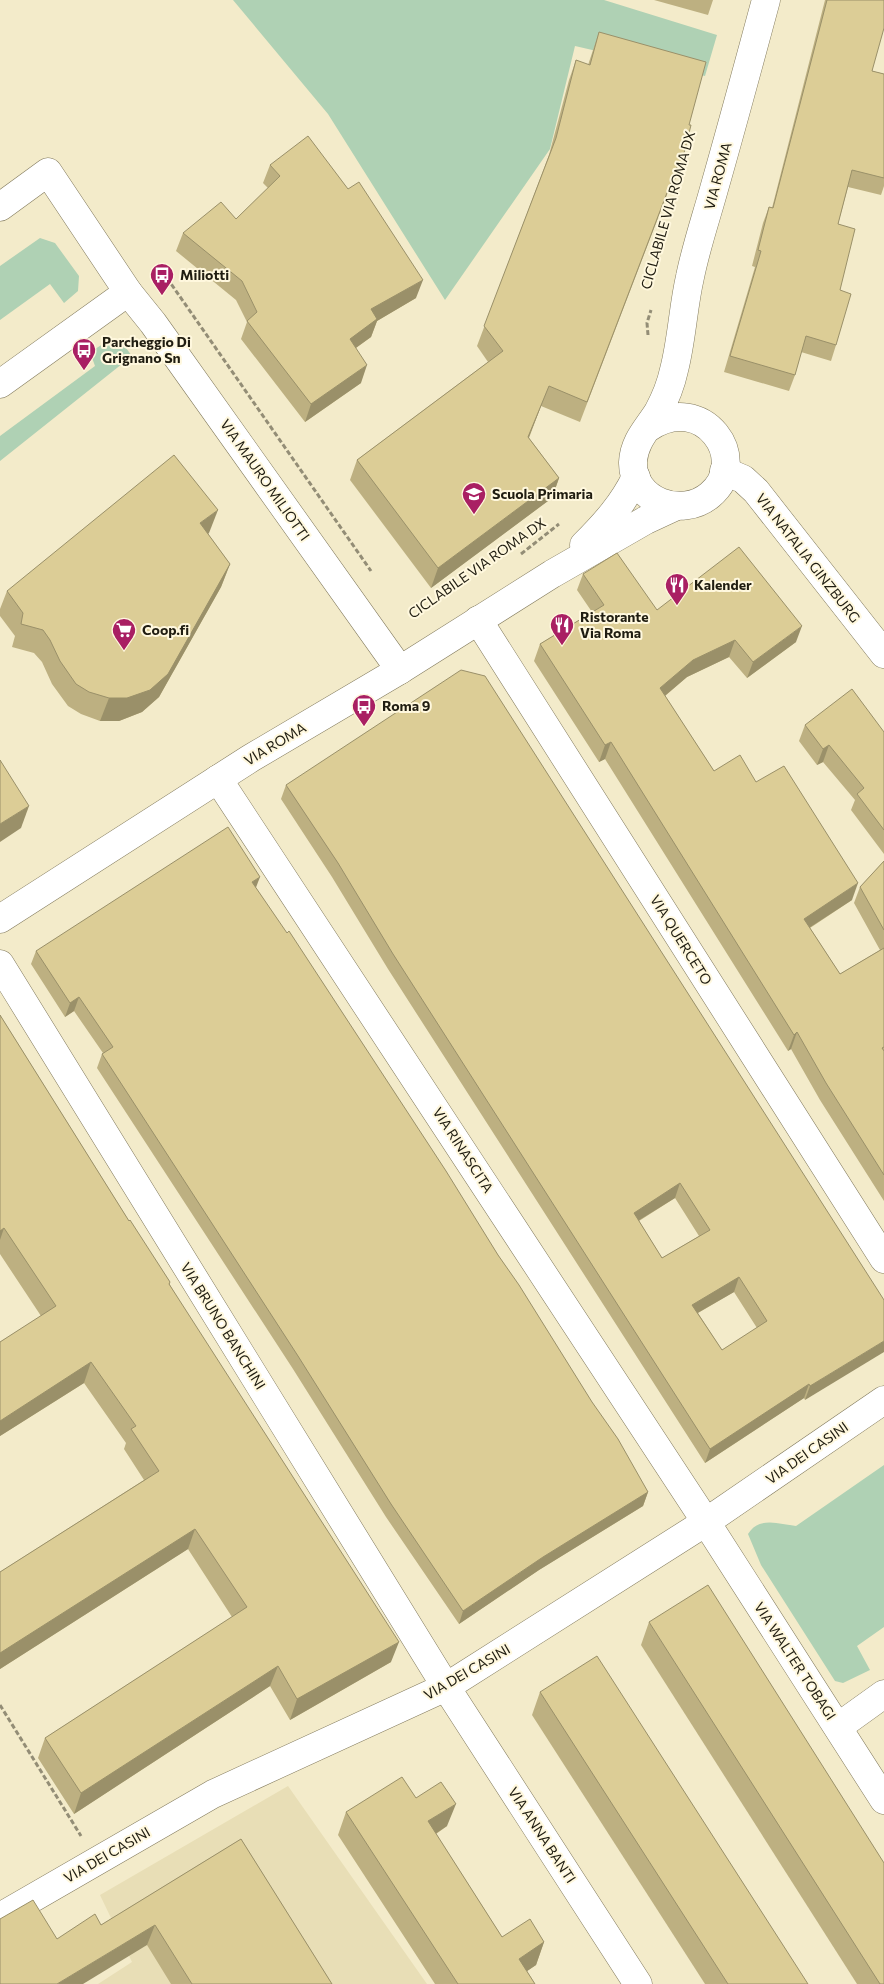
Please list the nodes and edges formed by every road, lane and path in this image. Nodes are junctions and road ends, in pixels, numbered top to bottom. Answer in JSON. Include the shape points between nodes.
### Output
{"nodes":[{"id":1,"x":766,"y":0,"type":"edge"},
{"id":2,"x":0,"y":208,"type":"edge"},
{"id":3,"x":128,"y":292,"type":"junction"},
{"id":4,"x":652,"y":304,"type":"dead end"},
{"id":5,"x":648,"y":339,"type":"dead end"},
{"id":6,"x":678,"y":353,"type":"junction"},
{"id":7,"x":0,"y":384,"type":"edge"},
{"id":8,"x":701,"y":421,"type":"junction"},
{"id":9,"x":648,"y":428,"type":"junction"},
{"id":10,"x":724,"y":471,"type":"junction"},
{"id":11,"x":636,"y":477,"type":"junction"},
{"id":12,"x":674,"y":507,"type":"junction"},
{"id":13,"x":560,"y":523,"type":"dead end"},
{"id":14,"x":517,"y":556,"type":"dead end"},
{"id":15,"x":552,"y":574,"type":"junction"},
{"id":16,"x":376,"y":578,"type":"dead end"},
{"id":17,"x":478,"y":620,"type":"junction"},
{"id":18,"x":884,"y":654,"type":"edge"},
{"id":19,"x":400,"y":670,"type":"junction"},
{"id":20,"x":218,"y":779,"type":"junction"},
{"id":21,"x":0,"y":918,"type":"edge"},
{"id":22,"x":0,"y":964,"type":"edge"},
{"id":23,"x":884,"y":1259,"type":"edge"},
{"id":24,"x":884,"y":1400,"type":"edge"},
{"id":25,"x":706,"y":1522,"type":"junction"},
{"id":26,"x":446,"y":1688,"type":"junction"},
{"id":27,"x":884,"y":1694,"type":"edge"},
{"id":28,"x":0,"y":1705,"type":"edge"},
{"id":29,"x":838,"y":1727,"type":"junction"},
{"id":30,"x":884,"y":1800,"type":"edge"},
{"id":31,"x":96,"y":1862,"type":"junction"},
{"id":32,"x":0,"y":1917,"type":"edge"},
{"id":33,"x":638,"y":1984,"type":"edge"}],
"edges":[{"from":1,"to":6,"type":"street","name":"VIA ROMA","via":[[690,276]]},
{"from":2,"to":3,"type":"street","name":"VIA MAURO MILIOTTI","via":[[48,172]]},
{"from":3,"to":7,"type":"street"},
{"from":3,"to":16,"type":"path","via":[[160,268]]},
{"from":3,"to":19,"type":"street","name":"VIA MAURO MILIOTTI"},
{"from":4,"to":5,"type":"path","name":"CICLABILE VIA ROMA DX","via":[[647,323]]},
{"from":6,"to":8,"type":"street","name":"VIA ROMA","via":[[686,392]]},
{"from":6,"to":9,"type":"street","name":"VIA ROMA","via":[[668,389]]},
{"from":8,"to":9,"type":"street","via":[[690,417],[668,417]]},
{"from":8,"to":10,"type":"street","name":"VIA ROMA","via":[[718,437],[725,459]]},
{"from":9,"to":11,"type":"street","name":"VIA ROMA","via":[[634,450]]},
{"from":10,"to":12,"type":"street","name":"VIA ROMA","via":[[720,484],[700,502]]},
{"from":10,"to":18,"type":"street","name":"VIA NATALIA GINZBURG","via":[[743,479],[756,491]]},
{"from":11,"to":12,"type":"street","via":[[651,497]]},
{"from":11,"to":15,"type":"street","name":"VIA ROMA","via":[[611,518]]},
{"from":12,"to":15,"type":"street","name":"VIA ROMA"},
{"from":13,"to":14,"type":"path","name":"CICLABILE VIA ROMA DX"},
{"from":15,"to":17,"type":"street","name":"VIA ROMA"},
{"from":17,"to":19,"type":"street","name":"VIA ROMA"},
{"from":17,"to":23,"type":"street","name":"VIA QUERCETO"},
{"from":19,"to":20,"type":"street","name":"VIA ROMA"},
{"from":20,"to":21,"type":"street","name":"VIA ROMA"},
{"from":20,"to":25,"type":"street","name":"VIA RINASCITA"},
{"from":22,"to":26,"type":"street","name":"VIA BRUNO BANCHINI"},
{"from":24,"to":25,"type":"street","name":"VIA DEI CASINI"},
{"from":25,"to":26,"type":"street","name":"VIA DEI CASINI"},
{"from":25,"to":29,"type":"street","name":"VIA WALTER TOBAGI"},
{"from":26,"to":31,"type":"street","name":"VIA DEI CASINI","via":[[213,1794]]},
{"from":26,"to":33,"type":"street","name":"VIA ANNA BANTI"},
{"from":27,"to":29,"type":"street"},
{"from":28,"to":31,"type":"path"},
{"from":29,"to":30,"type":"street","name":"VIA WALTER TOBAGI"},
{"from":31,"to":32,"type":"street","name":"VIA DEI CASINI"}]}
